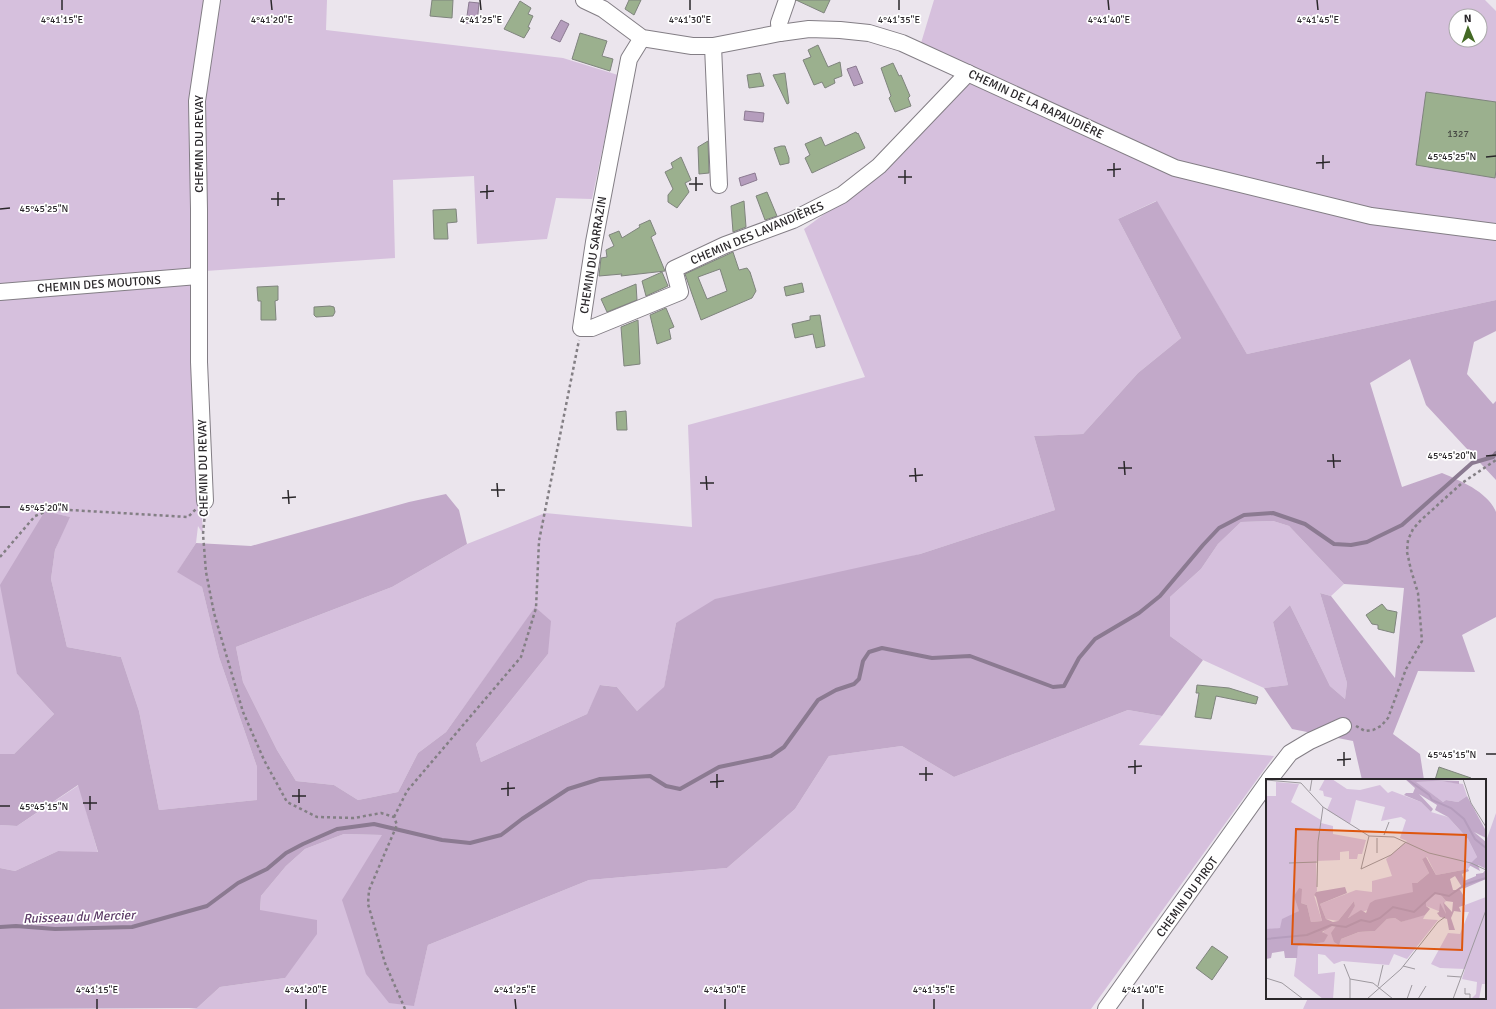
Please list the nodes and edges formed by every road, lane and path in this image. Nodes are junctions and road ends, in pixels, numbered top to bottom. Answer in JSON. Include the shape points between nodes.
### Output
{"nodes":[{"id":1,"x":212,"y":0,"type":"edge"},
{"id":2,"x":584,"y":0,"type":"edge"},
{"id":3,"x":780,"y":0,"type":"edge"},
{"id":4,"x":788,"y":0,"type":"edge"},
{"id":5,"x":779,"y":28,"type":"junction"},
{"id":6,"x":642,"y":38,"type":"junction"},
{"id":7,"x":713,"y":46,"type":"junction"},
{"id":8,"x":968,"y":73,"type":"junction"},
{"id":9,"x":719,"y":185,"type":"dead end"},
{"id":10,"x":1496,"y":232,"type":"edge"},
{"id":11,"x":198,"y":276,"type":"junction"},
{"id":12,"x":0,"y":292,"type":"edge"},
{"id":13,"x":582,"y":328,"type":"junction"},
{"id":14,"x":1496,"y":460,"type":"edge"},
{"id":15,"x":205,"y":501,"type":"junction"},
{"id":16,"x":0,"y":558,"type":"edge"},
{"id":17,"x":1343,"y":726,"type":"joint"},
{"id":18,"x":1270,"y":779,"type":"edge"},
{"id":19,"x":1266,"y":785,"type":"edge"},
{"id":20,"x":394,"y":817,"type":"junction"},
{"id":21,"x":405,"y":1009,"type":"edge"},
{"id":22,"x":1106,"y":1009,"type":"edge"}],
"edges":[{"from":1,"to":11,"type":"street","name":"CHEMIN DU REVAY","via":[[197,101]]},
{"from":2,"to":6,"type":"street","name":"CHEMIN DE LA RAPAUDIÈRE","via":[[603,8]]},
{"from":3,"to":5,"type":"street"},
{"from":4,"to":5,"type":"street"},
{"from":5,"to":7,"type":"street","name":"CHEMIN DE LA RAPAUDIÈRE"},
{"from":5,"to":8,"type":"street","name":"CHEMIN DE LA RAPAUDIÈRE","via":[[870,33],[902,43]]},
{"from":6,"to":7,"type":"street","name":"CHEMIN DE LA RAPAUDIÈRE","via":[[692,46]]},
{"from":6,"to":13,"type":"street","name":"CHEMIN DU SARRAZIN","via":[[629,59],[595,235]]},
{"from":7,"to":9,"type":"street"},
{"from":8,"to":10,"type":"street","name":"CHEMIN DE LA RAPAUDIÈRE","via":[[1175,168],[1371,216]]},
{"from":8,"to":13,"type":"street","name":"CHEMIN DES LAVANDIÈRES","via":[[879,166],[842,195],[793,220],[725,245],[674,270],[680,292],[592,328]]},
{"from":11,"to":12,"type":"street","name":"CHEMIN DES MOUTONS"},
{"from":11,"to":15,"type":"street","name":"CHEMIN DU REVAY"},
{"from":13,"to":20,"type":"path","name":"CHEMIN DU SARRAZIN","via":[[539,541],[536,608],[521,657],[407,791]]},
{"from":14,"to":17,"type":"path","via":[[1462,483],[1413,529],[1408,540],[1407,552],[1418,593],[1422,641],[1406,669],[1388,718],[1381,726],[1365,731],[1355,726]]},
{"from":15,"to":16,"type":"path","via":[[188,517],[53,509],[35,516]]},
{"from":15,"to":20,"type":"path","name":"CHEMIN DU REVAY","via":[[203,534],[206,572],[214,613],[242,712],[287,802],[317,817],[354,818],[381,813]]},
{"from":17,"to":18,"type":"street","via":[[1290,753]]},
{"from":19,"to":22,"type":"street","name":"CHEMIN DU PIROT"},
{"from":20,"to":21,"type":"path","via":[[397,825],[369,890],[368,904],[385,963]]}]}
